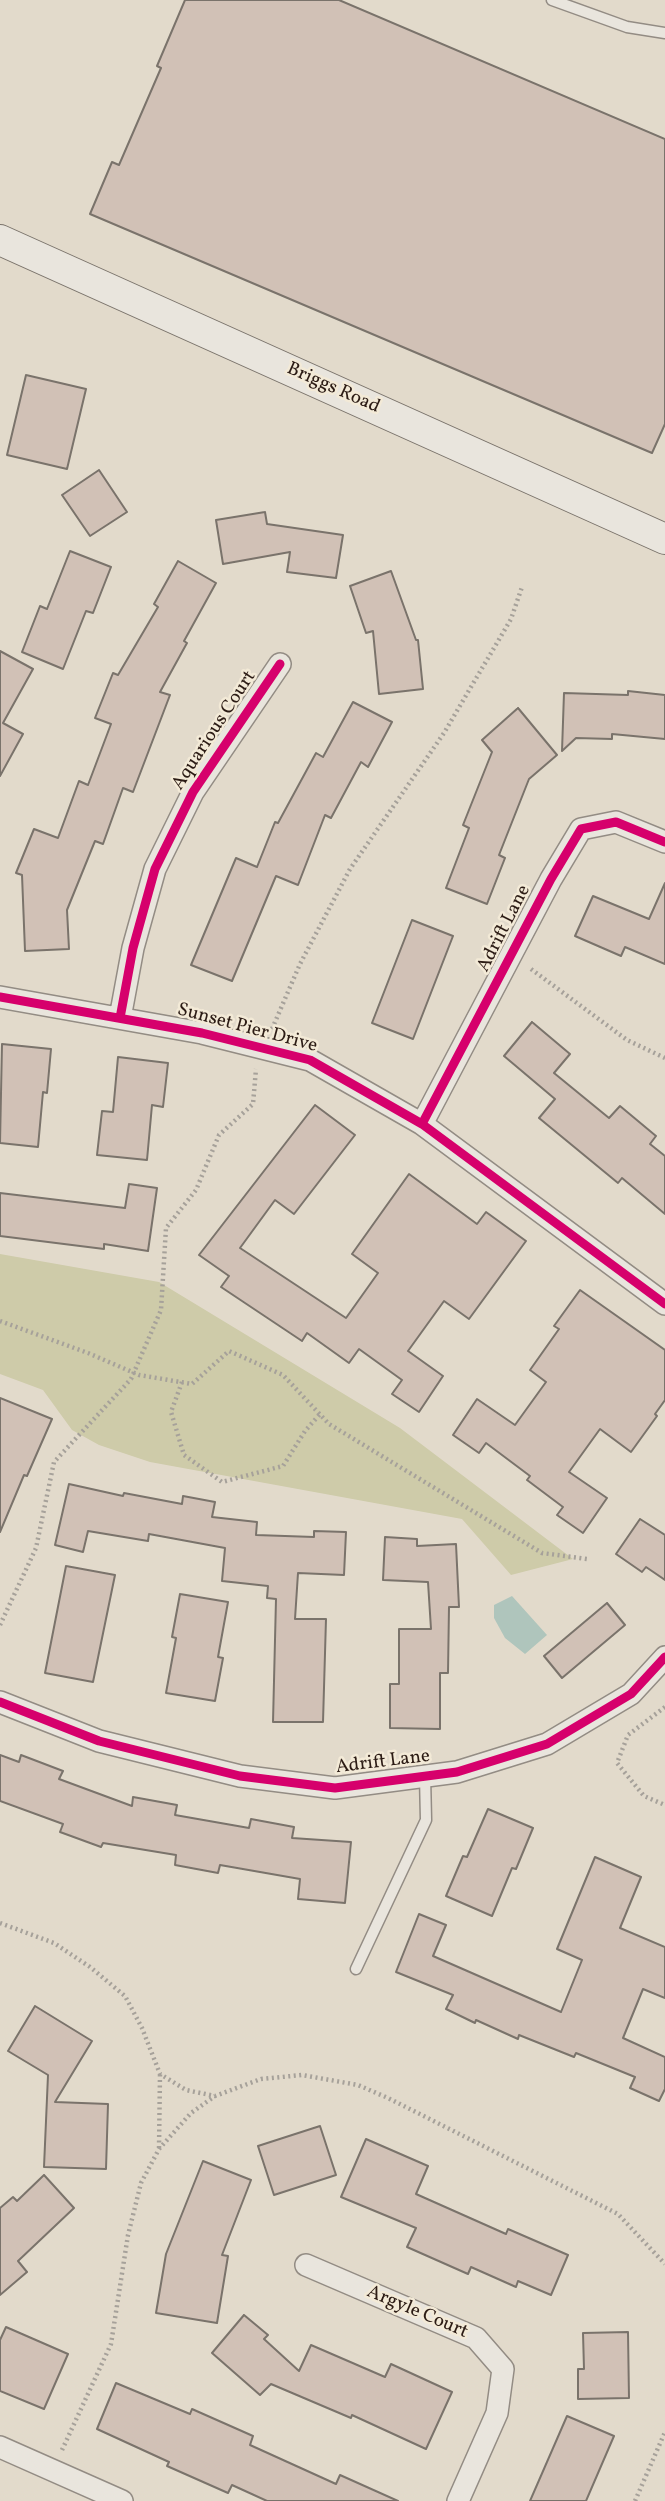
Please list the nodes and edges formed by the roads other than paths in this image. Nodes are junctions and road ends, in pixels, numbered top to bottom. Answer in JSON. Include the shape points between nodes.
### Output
{"nodes":[{"id":1,"x":552,"y":0,"type":"edge"},
{"id":2,"x":665,"y":33,"type":"edge"},
{"id":3,"x":0,"y":240,"type":"edge"},
{"id":4,"x":665,"y":539,"type":"edge"},
{"id":5,"x":280,"y":664,"type":"dead end"},
{"id":6,"x":665,"y":842,"type":"edge"},
{"id":7,"x":0,"y":997,"type":"edge"},
{"id":8,"x":120,"y":1018,"type":"junction"},
{"id":9,"x":422,"y":1124,"type":"junction"},
{"id":10,"x":665,"y":1304,"type":"edge"},
{"id":11,"x":665,"y":1657,"type":"edge"},
{"id":12,"x":0,"y":1702,"type":"edge"},
{"id":13,"x":425,"y":1776,"type":"junction"},
{"id":14,"x":356,"y":1969,"type":"dead end"},
{"id":15,"x":306,"y":2266,"type":"dead end"},
{"id":16,"x":0,"y":2447,"type":"edge"},
{"id":17,"x":122,"y":2501,"type":"edge"},
{"id":18,"x":458,"y":2501,"type":"edge"}],
"edges":[{"from":1,"to":2,"type":"lane","via":[[627,27]]},
{"from":3,"to":4,"type":"main road","name":"Briggs Road"},
{"from":5,"to":8,"type":"street","name":"Aquarious Court","via":[[193,792],[155,869]]},
{"from":6,"to":9,"type":"street","name":"Adrift Lane","via":[[616,822],[582,829]]},
{"from":7,"to":8,"type":"street","name":"Sunset Pier Drive"},
{"from":8,"to":9,"type":"street","name":"Sunset Pier Drive","via":[[202,1032],[310,1060]]},
{"from":9,"to":10,"type":"street","name":"Sunset Pier Drive"},
{"from":11,"to":13,"type":"street","name":"Adrift Lane","via":[[631,1694],[547,1744],[457,1772]]},
{"from":12,"to":13,"type":"street","name":"Adrift Lane","via":[[99,1741],[240,1776],[335,1788]]},
{"from":13,"to":14,"type":"lane","via":[[426,1819]]},
{"from":15,"to":18,"type":"street","name":"Argyle Court","via":[[476,2338],[503,2368],[497,2413]]},
{"from":16,"to":17,"type":"street"}]}
